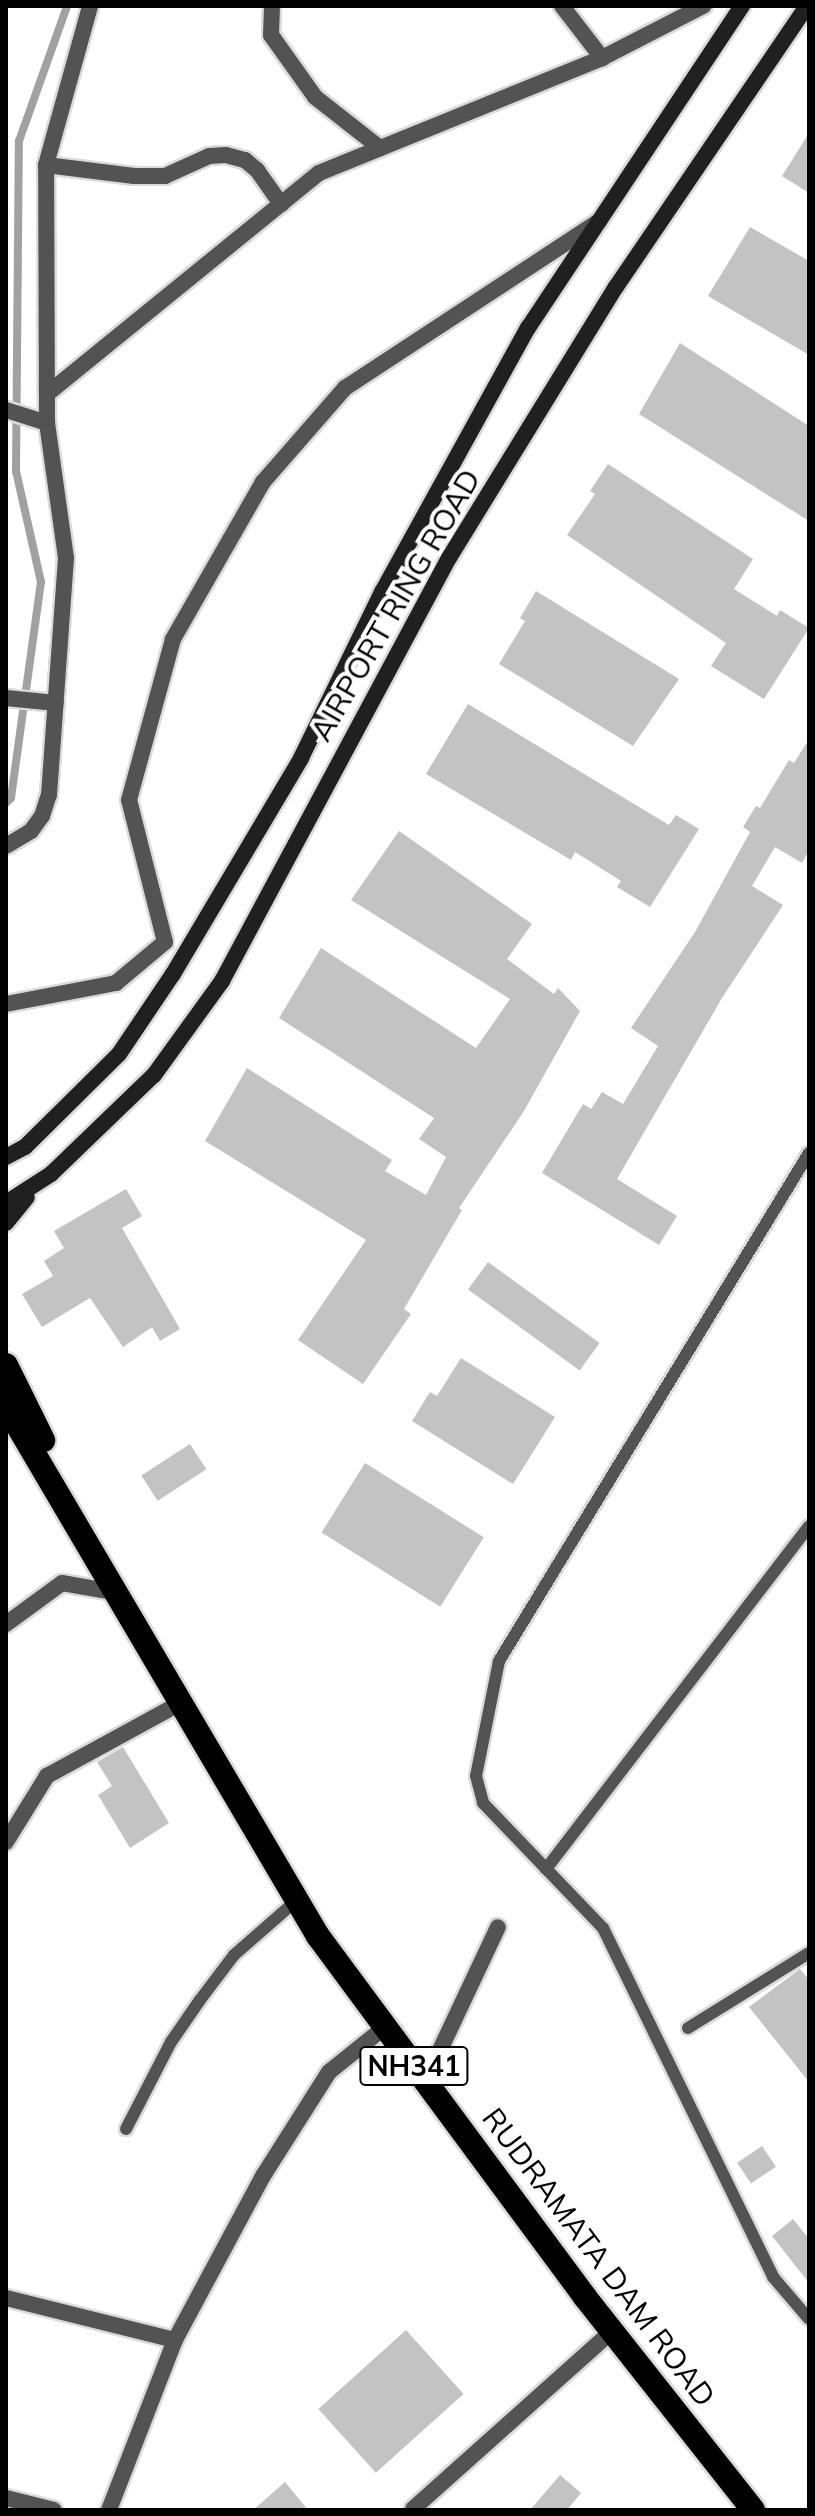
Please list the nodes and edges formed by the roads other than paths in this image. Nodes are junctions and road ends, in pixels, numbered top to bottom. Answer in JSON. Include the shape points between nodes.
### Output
{"nodes":[{"id":1,"x":90,"y":6,"type":"edge"},
{"id":2,"x":272,"y":6,"type":"edge"},
{"id":3,"x":562,"y":6,"type":"edge"},
{"id":4,"x":703,"y":6,"type":"edge"},
{"id":5,"x":742,"y":6,"type":"edge"},
{"id":6,"x":807,"y":6,"type":"edge"},
{"id":7,"x":602,"y":58,"type":"junction"},
{"id":8,"x":380,"y":148,"type":"junction"},
{"id":9,"x":46,"y":165,"type":"junction"},
{"id":10,"x":281,"y":204,"type":"junction"},
{"id":11,"x":600,"y":220,"type":"junction"},
{"id":12,"x":47,"y":394,"type":"junction"},
{"id":13,"x":6,"y":410,"type":"edge"},
{"id":14,"x":47,"y":423,"type":"junction"},
{"id":15,"x":9,"y":698,"type":"edge"},
{"id":16,"x":56,"y":703,"type":"junction"},
{"id":17,"x":6,"y":846,"type":"edge"},
{"id":18,"x":6,"y":1004,"type":"edge"},
{"id":19,"x":809,"y":1153,"type":"edge"},
{"id":20,"x":6,"y":1157,"type":"edge"},
{"id":21,"x":51,"y":1174,"type":"junction"},
{"id":22,"x":6,"y":1203,"type":"edge"},
{"id":23,"x":6,"y":1223,"type":"edge"},
{"id":24,"x":6,"y":1365,"type":"edge"},
{"id":25,"x":6,"y":1406,"type":"edge"},
{"id":26,"x":809,"y":1526,"type":"edge"},
{"id":27,"x":118,"y":1593,"type":"junction"},
{"id":28,"x":6,"y":1624,"type":"edge"},
{"id":29,"x":182,"y":1702,"type":"junction"},
{"id":30,"x":6,"y":1842,"type":"edge"},
{"id":31,"x":546,"y":1869,"type":"junction"},
{"id":32,"x":297,"y":1900,"type":"junction"},
{"id":33,"x":498,"y":1927,"type":"dead end"},
{"id":34,"x":809,"y":1953,"type":"edge"},
{"id":35,"x":385,"y":2027,"type":"junction"},
{"id":36,"x":688,"y":2028,"type":"dead end"},
{"id":37,"x":425,"y":2082,"type":"junction"},
{"id":38,"x":126,"y":2129,"type":"dead end"},
{"id":39,"x":6,"y":2298,"type":"edge"},
{"id":40,"x":809,"y":2319,"type":"edge"},
{"id":41,"x":612,"y":2331,"type":"junction"},
{"id":42,"x":175,"y":2340,"type":"junction"},
{"id":43,"x":6,"y":2498,"type":"edge"},
{"id":44,"x":413,"y":2509,"type":"edge"},
{"id":45,"x":54,"y":2510,"type":"edge"},
{"id":46,"x":109,"y":2510,"type":"edge"},
{"id":47,"x":753,"y":2510,"type":"edge"}],
"edges":[{"from":1,"to":9,"type":"street"},
{"from":2,"to":8,"type":"street","via":[[271,35],[315,97]]},
{"from":3,"to":7,"type":"street"},
{"from":4,"to":7,"type":"street"},
{"from":5,"to":11,"type":"main road","name":"AIRPORT RING ROAD"},
{"from":6,"to":21,"type":"main road","name":"AIRPORT RING ROAD","via":[[616,287],[449,558],[222,981],[154,1075]]},
{"from":7,"to":8,"type":"street"},
{"from":8,"to":10,"type":"street","via":[[319,173]]},
{"from":9,"to":10,"type":"street","via":[[165,176],[209,156],[226,155],[257,170]]},
{"from":9,"to":12,"type":"street"},
{"from":10,"to":12,"type":"street"},
{"from":11,"to":18,"type":"street","via":[[345,388],[263,482],[173,639],[129,800],[165,942],[116,983]]},
{"from":11,"to":20,"type":"main road","name":"AIRPORT RING ROAD","via":[[528,328],[382,592],[301,758],[173,974],[119,1054],[25,1147]]},
{"from":12,"to":14,"type":"street"},
{"from":13,"to":14,"type":"street"},
{"from":14,"to":16,"type":"street","via":[[66,558]]},
{"from":15,"to":16,"type":"street"},
{"from":16,"to":17,"type":"street","via":[[49,795],[42,816],[31,831]]},
{"from":19,"to":31,"type":"lane","via":[[499,1661],[476,1776],[483,1803]]},
{"from":21,"to":22,"type":"main road","name":"AIRPORT RING ROAD"},
{"from":21,"to":23,"type":"main road"},
{"from":24,"to":27,"type":"highway","number":"NH341"},
{"from":25,"to":27,"type":"highway","number":"NH341"},
{"from":26,"to":31,"type":"lane"},
{"from":27,"to":28,"type":"street","via":[[62,1583]]},
{"from":27,"to":29,"type":"highway","name":"RUDRAMATA DAM ROAD","number":"NH341"},
{"from":29,"to":30,"type":"street","via":[[47,1776]]},
{"from":29,"to":32,"type":"highway","name":"RUDRAMATA DAM ROAD","number":"NH341"},
{"from":31,"to":40,"type":"lane","via":[[603,1928],[773,2277]]},
{"from":32,"to":35,"type":"highway","name":"RUDRAMATA DAM ROAD","number":"NH341"},
{"from":32,"to":38,"type":"lane","via":[[234,1955],[200,2000],[171,2042]]},
{"from":33,"to":37,"type":"street"},
{"from":34,"to":36,"type":"lane"},
{"from":35,"to":37,"type":"highway","name":"RUDRAMATA DAM ROAD","number":"NH341"},
{"from":35,"to":42,"type":"street","via":[[329,2072],[263,2176]]},
{"from":37,"to":41,"type":"highway","name":"RUDRAMATA DAM ROAD","number":"NH341"},
{"from":39,"to":42,"type":"street"},
{"from":41,"to":44,"type":"street"},
{"from":41,"to":47,"type":"highway","name":"RUDRAMATA DAM ROAD","number":"NH341"},
{"from":42,"to":46,"type":"street"},
{"from":43,"to":45,"type":"street"}]}
